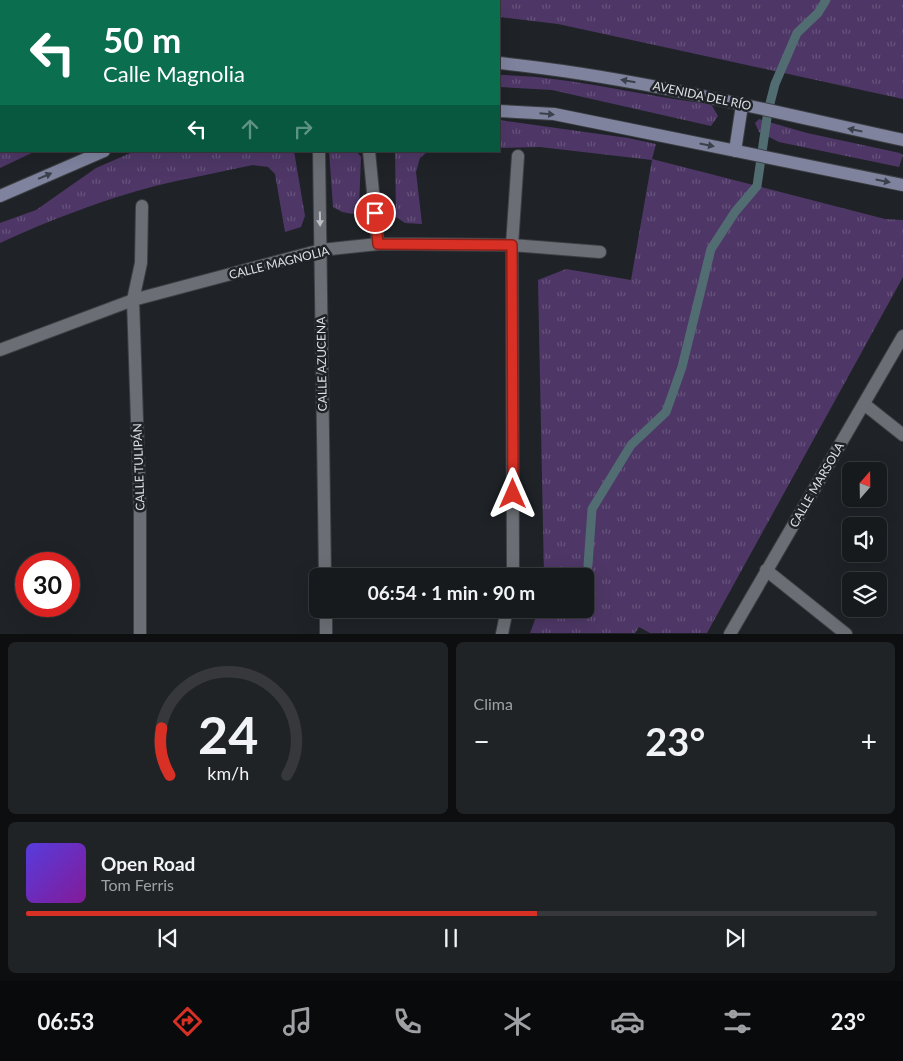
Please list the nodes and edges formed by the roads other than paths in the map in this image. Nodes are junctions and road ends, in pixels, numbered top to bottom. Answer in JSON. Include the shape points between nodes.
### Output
{"nodes":[{"id":1,"x":500,"y":64,"type":"edge"},
{"id":2,"x":742,"y":105,"type":"junction"},
{"id":3,"x":500,"y":111,"type":"edge"},
{"id":4,"x":903,"y":140,"type":"edge"},
{"id":5,"x":735,"y":151,"type":"junction"},
{"id":6,"x":102,"y":152,"type":"edge"},
{"id":7,"x":319,"y":152,"type":"edge"},
{"id":8,"x":369,"y":152,"type":"edge"},
{"id":9,"x":518,"y":156,"type":"dead end"},
{"id":10,"x":903,"y":185,"type":"edge"},
{"id":11,"x":0,"y":196,"type":"edge"},
{"id":12,"x":142,"y":206,"type":"dead end"},
{"id":13,"x":378,"y":244,"type":"junction"},
{"id":14,"x":512,"y":245,"type":"junction"},
{"id":15,"x":321,"y":250,"type":"junction"},
{"id":16,"x":600,"y":252,"type":"dead end"},
{"id":17,"x":133,"y":300,"type":"junction"},
{"id":18,"x":903,"y":336,"type":"edge"},
{"id":19,"x":0,"y":350,"type":"edge"},
{"id":20,"x":864,"y":404,"type":"junction"},
{"id":21,"x":903,"y":435,"type":"edge"},
{"id":22,"x":325,"y":568,"type":"edge"},
{"id":23,"x":513,"y":568,"type":"edge"},
{"id":24,"x":766,"y":570,"type":"junction"},
{"id":25,"x":326,"y":618,"type":"edge"},
{"id":26,"x":505,"y":618,"type":"edge"},
{"id":27,"x":140,"y":634,"type":"edge"},
{"id":28,"x":326,"y":634,"type":"edge"},
{"id":29,"x":502,"y":634,"type":"edge"},
{"id":30,"x":730,"y":634,"type":"edge"},
{"id":31,"x":846,"y":634,"type":"edge"}],
"edges":[{"from":2,"to":1,"type":"street","name":"AVENIDA DEL RÍO","one_way":true,"via":[[568,70]]},
{"from":4,"to":2,"type":"street","name":"AVENIDA DEL RÍO","one_way":true},
{"from":2,"to":5,"type":"street"},
{"from":3,"to":5,"type":"street","one_way":true,"via":[[554,114]]},
{"from":5,"to":10,"type":"street","one_way":true},
{"from":11,"to":6,"type":"street","one_way":true},
{"from":7,"to":15,"type":"street","name":"CALLE AZUCENA","one_way":true},
{"from":8,"to":13,"type":"street"},
{"from":9,"to":14,"type":"street"},
{"from":12,"to":17,"type":"street","name":"CALLE TULIPÁN","via":[[141,263]]},
{"from":13,"to":14,"type":"street","name":"CALLE MAGNOLIA"},
{"from":13,"to":15,"type":"street","name":"CALLE MAGNOLIA"},
{"from":14,"to":16,"type":"street","name":"CALLE MAGNOLIA"},
{"from":14,"to":23,"type":"street"},
{"from":15,"to":17,"type":"street","name":"CALLE MAGNOLIA"},
{"from":15,"to":22,"type":"street","name":"CALLE AZUCENA"},
{"from":17,"to":19,"type":"street","name":"CALLE MAGNOLIA"},
{"from":17,"to":27,"type":"street","name":"CALLE TULIPÁN","via":[[140,510]]},
{"from":18,"to":20,"type":"street","name":"CALLE MARSOLA"},
{"from":20,"to":21,"type":"street"},
{"from":20,"to":24,"type":"street","name":"CALLE MARSOLA"},
{"from":24,"to":30,"type":"street","name":"CALLE MARSOLA"},
{"from":24,"to":31,"type":"street"},
{"from":25,"to":28,"type":"street"},
{"from":26,"to":29,"type":"street"}]}
